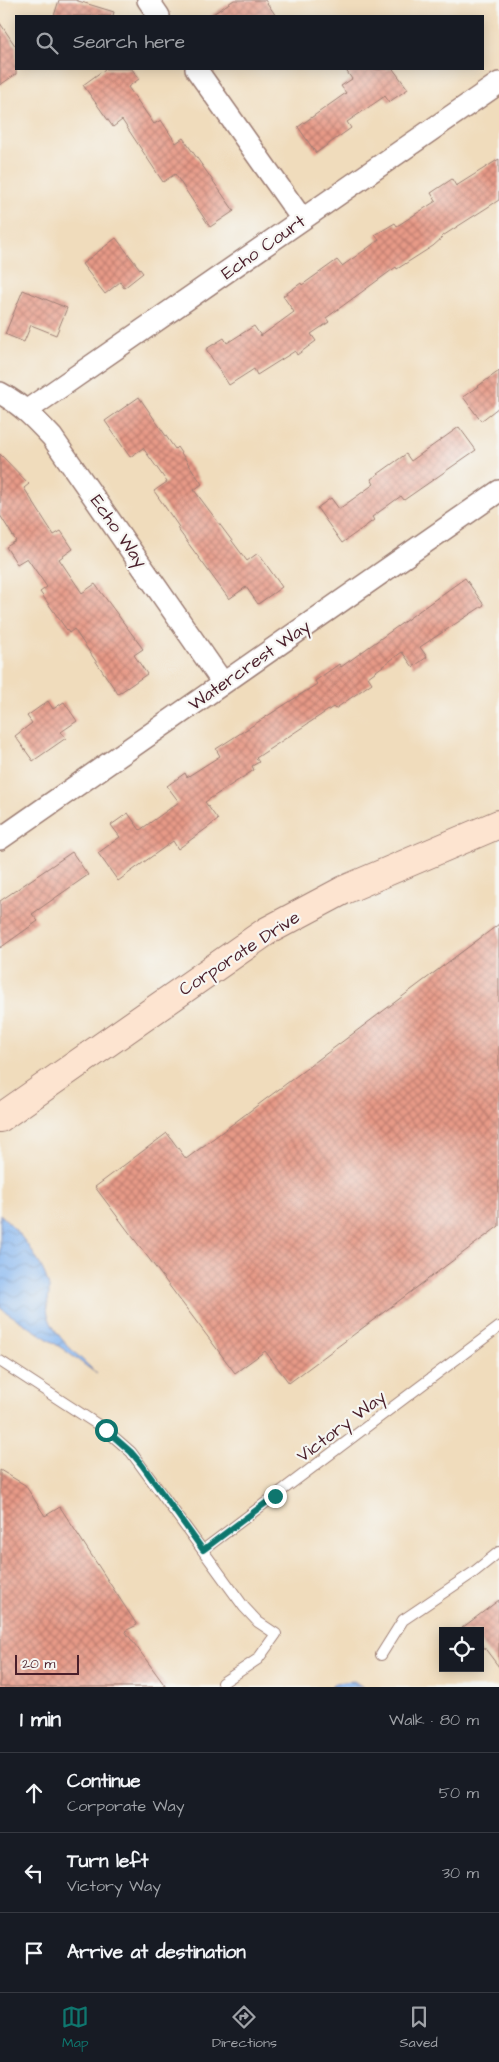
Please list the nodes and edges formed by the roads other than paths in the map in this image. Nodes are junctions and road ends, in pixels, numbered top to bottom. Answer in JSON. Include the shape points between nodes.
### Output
{"nodes":[{"id":1,"x":148,"y":0,"type":"edge"},
{"id":2,"x":158,"y":15,"type":"edge"},
{"id":3,"x":197,"y":70,"type":"edge"},
{"id":4,"x":499,"y":83,"type":"edge"},
{"id":5,"x":302,"y":219,"type":"junction"},
{"id":6,"x":0,"y":393,"type":"edge"},
{"id":7,"x":26,"y":411,"type":"junction"},
{"id":8,"x":499,"y":491,"type":"edge"},
{"id":9,"x":224,"y":683,"type":"junction"},
{"id":10,"x":499,"y":824,"type":"edge"},
{"id":11,"x":0,"y":839,"type":"edge"},
{"id":12,"x":0,"y":1118,"type":"edge"},
{"id":13,"x":499,"y":1327,"type":"edge"},
{"id":14,"x":0,"y":1361,"type":"edge"},
{"id":15,"x":203,"y":1550,"type":"junction"},
{"id":16,"x":499,"y":1552,"type":"edge"},
{"id":17,"x":381,"y":1655,"type":"dead end"},
{"id":18,"x":222,"y":1683,"type":"dead end"}],
"edges":[{"from":1,"to":2,"type":"street"},
{"from":3,"to":5,"type":"street"},
{"from":4,"to":5,"type":"street","name":"Echo Court"},
{"from":5,"to":7,"type":"street","name":"Echo Court"},
{"from":6,"to":7,"type":"street","name":"Echo Way"},
{"from":7,"to":9,"type":"street","name":"Echo Way","via":[[52,437]]},
{"from":8,"to":9,"type":"street","name":"Watercrest Way"},
{"from":9,"to":11,"type":"street","name":"Watercrest Way"},
{"from":10,"to":12,"type":"street","name":"Corporate Drive","via":[[344,890],[267,931]]},
{"from":13,"to":15,"type":"lane","name":"Victory Way"},
{"from":14,"to":15,"type":"lane","via":[[119,1440],[142,1465]]},
{"from":15,"to":18,"type":"lane","via":[[244,1607],[276,1634],[258,1659]]},
{"from":16,"to":17,"type":"lane","via":[[403,1620]]}]}
